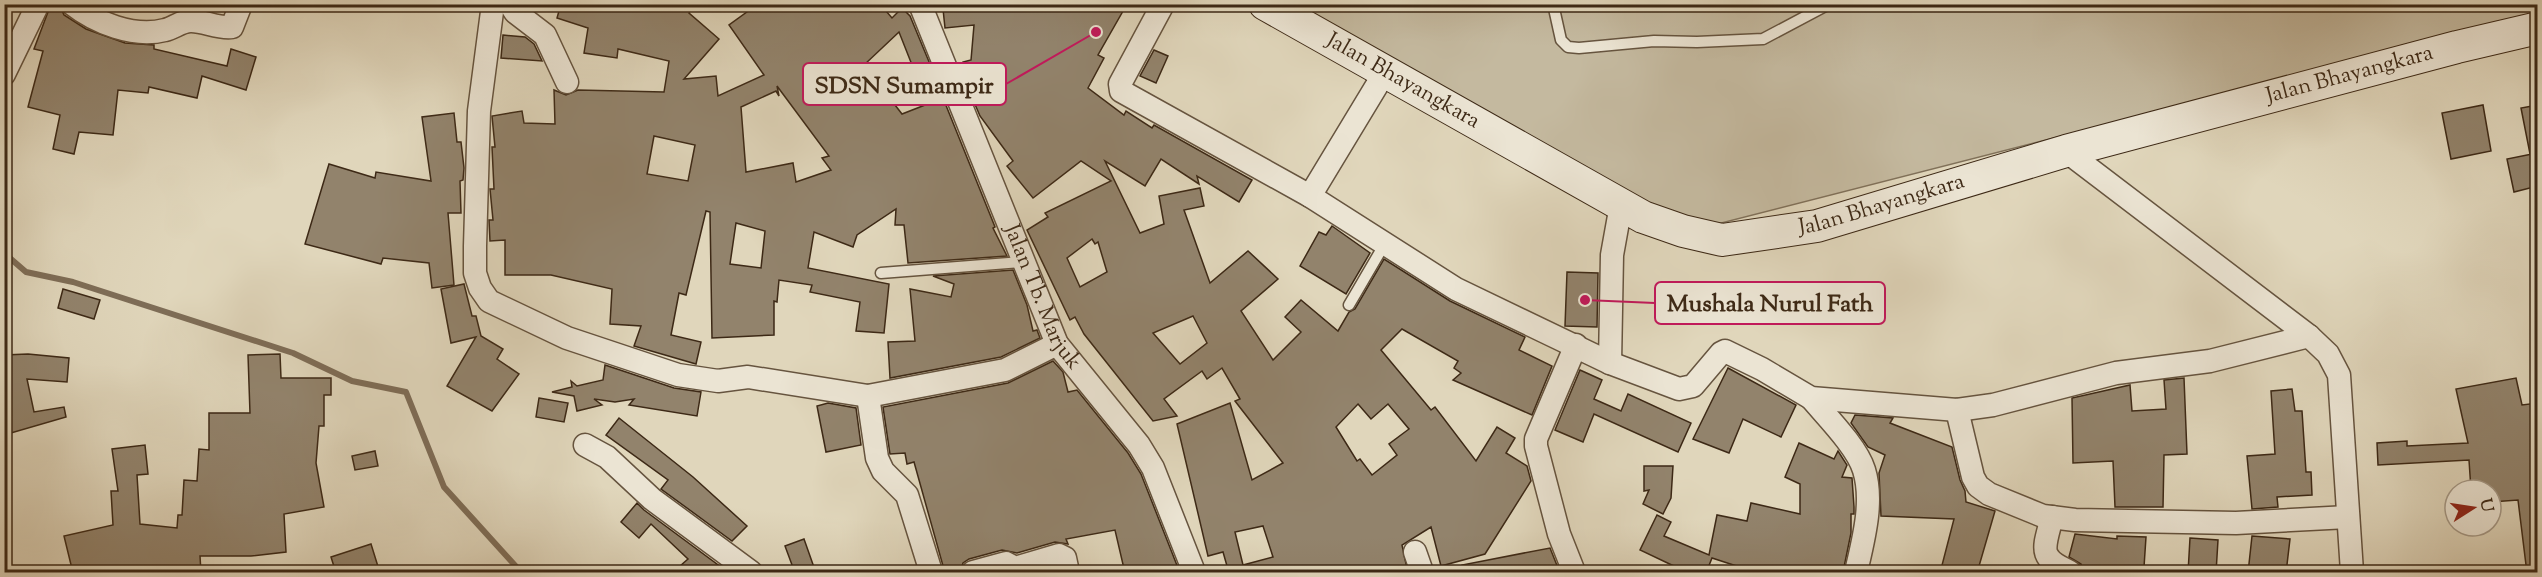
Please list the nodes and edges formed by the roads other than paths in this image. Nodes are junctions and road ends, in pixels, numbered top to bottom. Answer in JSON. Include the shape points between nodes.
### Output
{"nodes":[{"id":1,"x":38,"y":4,"type":"edge"},
{"id":2,"x":241,"y":4,"type":"edge"},
{"id":3,"x":493,"y":4,"type":"edge"},
{"id":4,"x":510,"y":4,"type":"edge"},
{"id":5,"x":920,"y":4,"type":"edge"},
{"id":6,"x":1163,"y":4,"type":"edge"},
{"id":7,"x":1265,"y":4,"type":"edge"},
{"id":8,"x":1553,"y":4,"type":"edge"},
{"id":9,"x":1829,"y":4,"type":"edge"},
{"id":10,"x":79,"y":9,"type":"edge"},
{"id":11,"x":2538,"y":28,"type":"edge"},
{"id":12,"x":1385,"y":72,"type":"junction"},
{"id":13,"x":4,"y":74,"type":"edge"},
{"id":14,"x":567,"y":82,"type":"dead end"},
{"id":15,"x":2066,"y":151,"type":"junction"},
{"id":16,"x":1310,"y":196,"type":"junction"},
{"id":17,"x":1621,"y":205,"type":"junction"},
{"id":18,"x":1384,"y":244,"type":"junction"},
{"id":19,"x":1022,"y":262,"type":"junction"},
{"id":20,"x":881,"y":273,"type":"dead end"},
{"id":21,"x":1349,"y":305,"type":"dead end"},
{"id":22,"x":2309,"y":336,"type":"junction"},
{"id":23,"x":1057,"y":344,"type":"junction"},
{"id":24,"x":1576,"y":345,"type":"junction"},
{"id":25,"x":1611,"y":363,"type":"junction"},
{"id":26,"x":868,"y":396,"type":"junction"},
{"id":27,"x":1811,"y":398,"type":"junction"},
{"id":28,"x":1957,"y":410,"type":"junction"},
{"id":29,"x":585,"y":445,"type":"dead end"},
{"id":30,"x":2052,"y":517,"type":"junction"},
{"id":31,"x":2348,"y":517,"type":"junction"},
{"id":32,"x":751,"y":573,"type":"edge"},
{"id":33,"x":931,"y":573,"type":"edge"},
{"id":34,"x":973,"y":573,"type":"edge"},
{"id":35,"x":1068,"y":573,"type":"edge"},
{"id":36,"x":1194,"y":573,"type":"edge"},
{"id":37,"x":1574,"y":573,"type":"edge"},
{"id":38,"x":1856,"y":573,"type":"edge"},
{"id":39,"x":2070,"y":573,"type":"edge"},
{"id":40,"x":2352,"y":573,"type":"edge"}],
"edges":[{"from":1,"to":13,"type":"street"},
{"from":2,"to":10,"type":"street","via":[[235,24],[229,28],[189,21],[164,31],[114,27]]},
{"from":3,"to":26,"type":"street","via":[[479,111],[475,246],[475,273],[489,301],[567,338],[678,375],[717,381],[748,377]]},
{"from":4,"to":14,"type":"street","via":[[545,35]]},
{"from":5,"to":19,"type":"street","name":"Jalan Tb. Marjuk"},
{"from":6,"to":16,"type":"street","via":[[1120,84],[1121,91]]},
{"from":7,"to":12,"type":"street","name":"Jalan Bhayangkara"},
{"from":8,"to":9,"type":"lane","via":[[1561,40],[1568,47],[1579,48],[1654,40],[1763,39]]},
{"from":11,"to":15,"type":"street","name":"Jalan Bhayangkara"},
{"from":12,"to":16,"type":"street"},
{"from":12,"to":17,"type":"street","name":"Jalan Bhayangkara"},
{"from":15,"to":17,"type":"street","name":"Jalan Bhayangkara","via":[[1817,226],[1741,239],[1722,240],[1683,231]]},
{"from":15,"to":22,"type":"street"},
{"from":16,"to":18,"type":"street"},
{"from":17,"to":25,"type":"street","via":[[1612,255]]},
{"from":18,"to":21,"type":"lane"},
{"from":18,"to":24,"type":"street","via":[[1456,290]]},
{"from":19,"to":20,"type":"lane"},
{"from":19,"to":23,"type":"street","name":"Jalan Tb. Marjuk"},
{"from":22,"to":28,"type":"street","via":[[2210,361],[2116,373],[1993,405]]},
{"from":22,"to":31,"type":"street","via":[[2328,354],[2339,375]]},
{"from":23,"to":26,"type":"street","via":[[1005,370]]},
{"from":23,"to":36,"type":"street","name":"Jalan Tb. Marjuk","via":[[1139,445],[1153,468]]},
{"from":24,"to":25,"type":"street"},
{"from":24,"to":37,"type":"street","via":[[1536,439],[1559,534]]},
{"from":25,"to":27,"type":"street","via":[[1686,390],[1720,353],[1730,352]]},
{"from":26,"to":33,"type":"street","via":[[877,458],[907,495]]},
{"from":27,"to":28,"type":"street"},
{"from":27,"to":38,"type":"street","via":[[1864,470],[1865,532]]},
{"from":28,"to":30,"type":"street","via":[[1977,486]]},
{"from":29,"to":32,"type":"street","via":[[607,457],[652,499]]},
{"from":30,"to":31,"type":"street","via":[[2236,523]]},
{"from":30,"to":39,"type":"street","via":[[2044,551],[2049,562]]},
{"from":31,"to":40,"type":"street"},
{"from":34,"to":35,"type":"street","via":[[1006,562],[1015,568],[1059,555],[1065,558]]}]}
